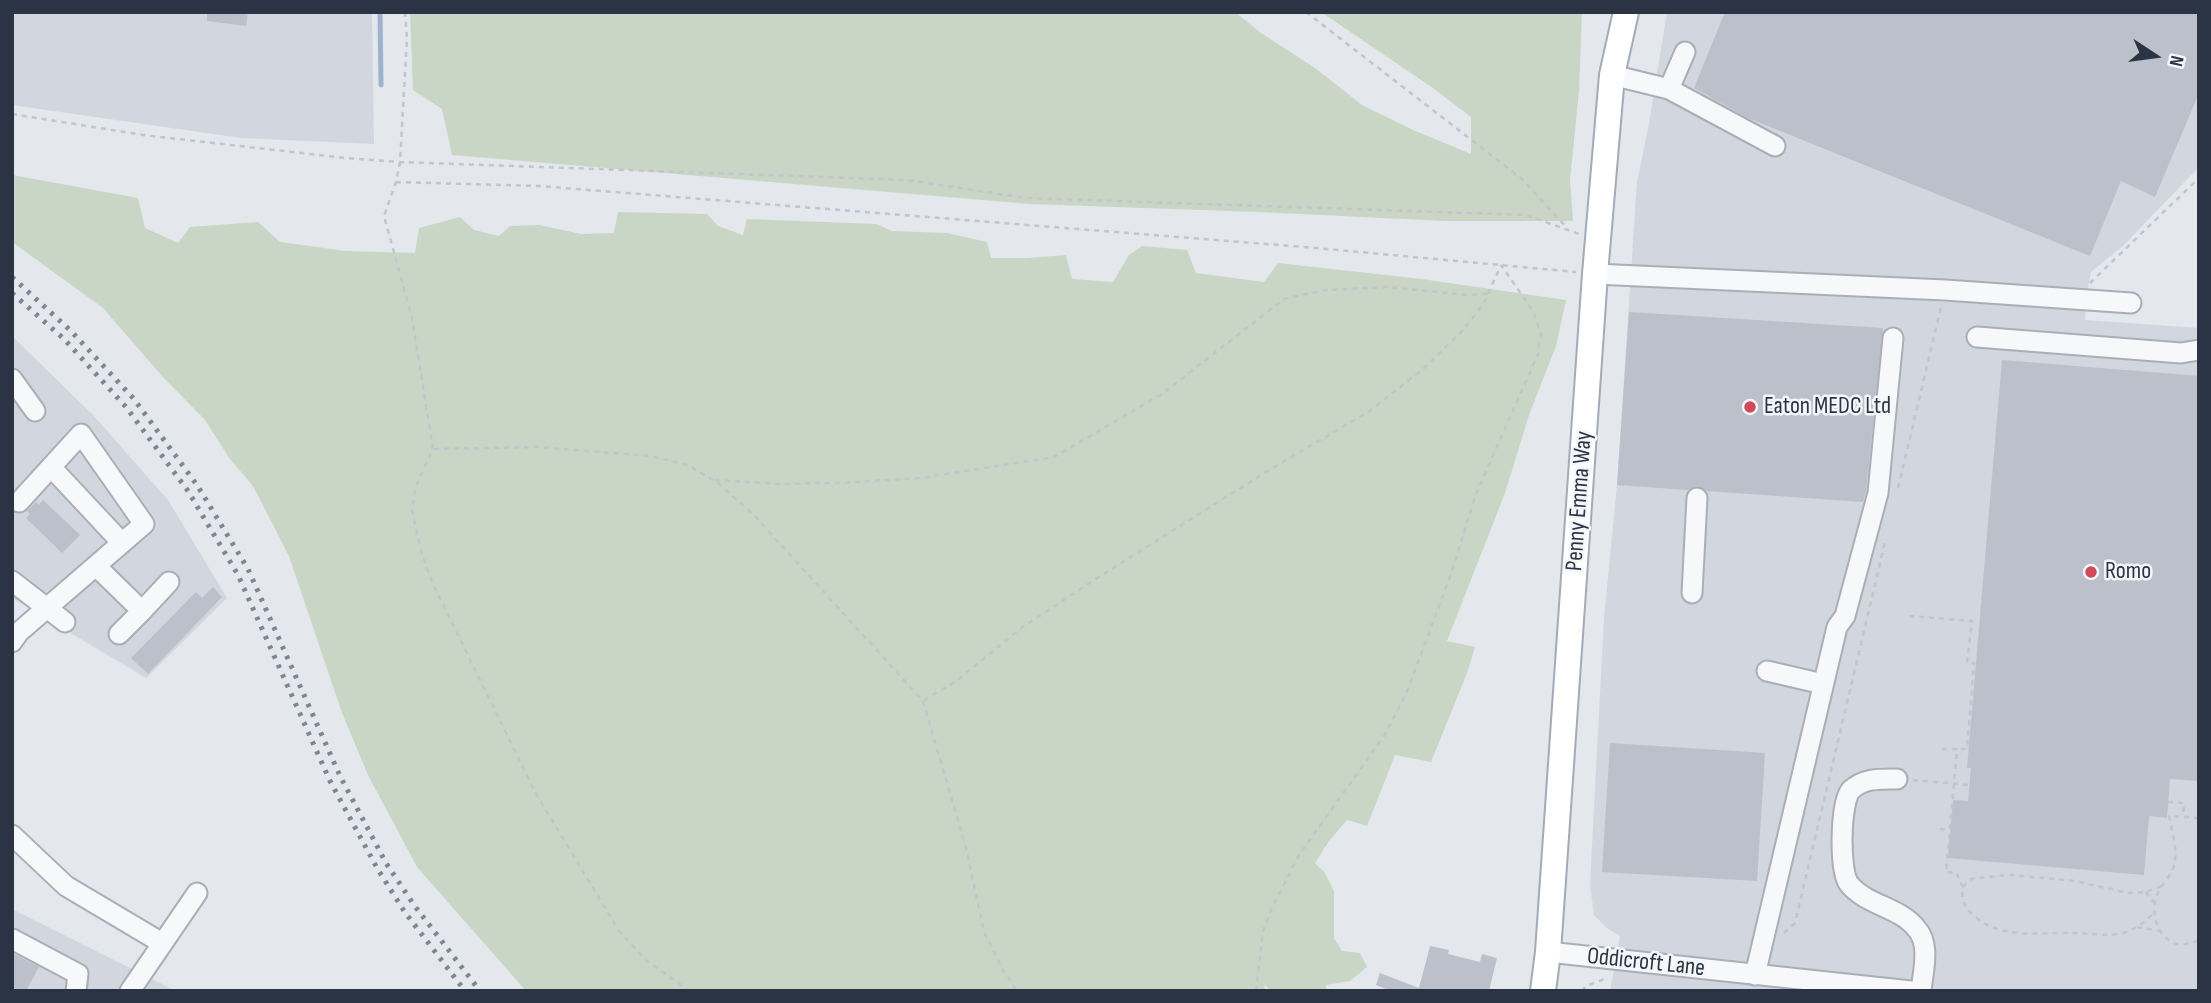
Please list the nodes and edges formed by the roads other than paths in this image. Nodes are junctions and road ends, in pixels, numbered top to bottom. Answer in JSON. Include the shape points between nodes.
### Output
{"nodes":[{"id":1,"x":1626,"y":12,"type":"edge"},
{"id":2,"x":1685,"y":52,"type":"dead end"},
{"id":3,"x":1612,"y":75,"type":"junction"},
{"id":4,"x":1670,"y":89,"type":"junction"},
{"id":5,"x":1775,"y":146,"type":"dead end"},
{"id":6,"x":1595,"y":274,"type":"junction"},
{"id":7,"x":2132,"y":303,"type":"dead end"},
{"id":8,"x":1977,"y":337,"type":"dead end"},
{"id":9,"x":1893,"y":338,"type":"dead end"},
{"id":10,"x":2199,"y":350,"type":"edge"},
{"id":11,"x":12,"y":379,"type":"edge"},
{"id":12,"x":35,"y":411,"type":"dead end"},
{"id":13,"x":51,"y":467,"type":"junction"},
{"id":14,"x":1697,"y":498,"type":"dead end"},
{"id":15,"x":19,"y":502,"type":"dead end"},
{"id":16,"x":121,"y":544,"type":"junction"},
{"id":17,"x":96,"y":566,"type":"junction"},
{"id":18,"x":12,"y":580,"type":"edge"},
{"id":19,"x":169,"y":582,"type":"dead end"},
{"id":20,"x":1692,"y":593,"type":"dead end"},
{"id":21,"x":48,"y":607,"type":"junction"},
{"id":22,"x":142,"y":611,"type":"junction"},
{"id":23,"x":65,"y":622,"type":"dead end"},
{"id":24,"x":119,"y":634,"type":"dead end"},
{"id":25,"x":15,"y":637,"type":"edge"},
{"id":26,"x":1767,"y":671,"type":"dead end"},
{"id":27,"x":1823,"y":684,"type":"junction"},
{"id":28,"x":1897,"y":779,"type":"road end"},
{"id":29,"x":12,"y":835,"type":"edge"},
{"id":30,"x":197,"y":893,"type":"dead end"},
{"id":31,"x":12,"y":939,"type":"edge"},
{"id":32,"x":162,"y":943,"type":"junction"},
{"id":33,"x":1548,"y":952,"type":"junction"},
{"id":34,"x":1761,"y":980,"type":"edge"},
{"id":35,"x":76,"y":991,"type":"edge"},
{"id":36,"x":130,"y":991,"type":"edge"},
{"id":37,"x":1543,"y":991,"type":"edge"},
{"id":38,"x":1911,"y":991,"type":"edge"},
{"id":39,"x":1921,"y":991,"type":"edge"}],
"edges":[{"from":1,"to":3,"type":"main road","name":"Penny Emma Way"},
{"from":2,"to":4,"type":"street"},
{"from":3,"to":4,"type":"street"},
{"from":3,"to":6,"type":"main road","name":"Penny Emma Way"},
{"from":4,"to":5,"type":"street"},
{"from":6,"to":7,"type":"street"},
{"from":6,"to":33,"type":"main road","name":"Penny Emma Way"},
{"from":8,"to":10,"type":"street","via":[[2181,353]]},
{"from":9,"to":27,"type":"street","via":[[1878,493]]},
{"from":11,"to":12,"type":"street"},
{"from":13,"to":15,"type":"street"},
{"from":13,"to":16,"type":"street"},
{"from":13,"to":16,"type":"street","via":[[81,434],[144,524]]},
{"from":14,"to":20,"type":"street"},
{"from":16,"to":17,"type":"street"},
{"from":17,"to":21,"type":"street"},
{"from":17,"to":22,"type":"street"},
{"from":18,"to":21,"type":"street"},
{"from":19,"to":22,"type":"street"},
{"from":21,"to":23,"type":"street"},
{"from":21,"to":25,"type":"street"},
{"from":22,"to":24,"type":"street"},
{"from":26,"to":27,"type":"street"},
{"from":27,"to":34,"type":"street"},
{"from":28,"to":39,"type":"street","via":[[1859,783],[1848,793],[1842,862],[1846,881],[1858,894],[1916,927],[1925,951]]},
{"from":29,"to":32,"type":"street","via":[[66,886]]},
{"from":30,"to":32,"type":"street"},
{"from":31,"to":35,"type":"street","via":[[78,974]]},
{"from":32,"to":36,"type":"street"},
{"from":33,"to":34,"type":"street","name":"Oddicroft Lane"},
{"from":33,"to":37,"type":"main road","name":"Penny Emma Way"},
{"from":34,"to":38,"type":"street","name":"Oddicroft Lane"}]}
